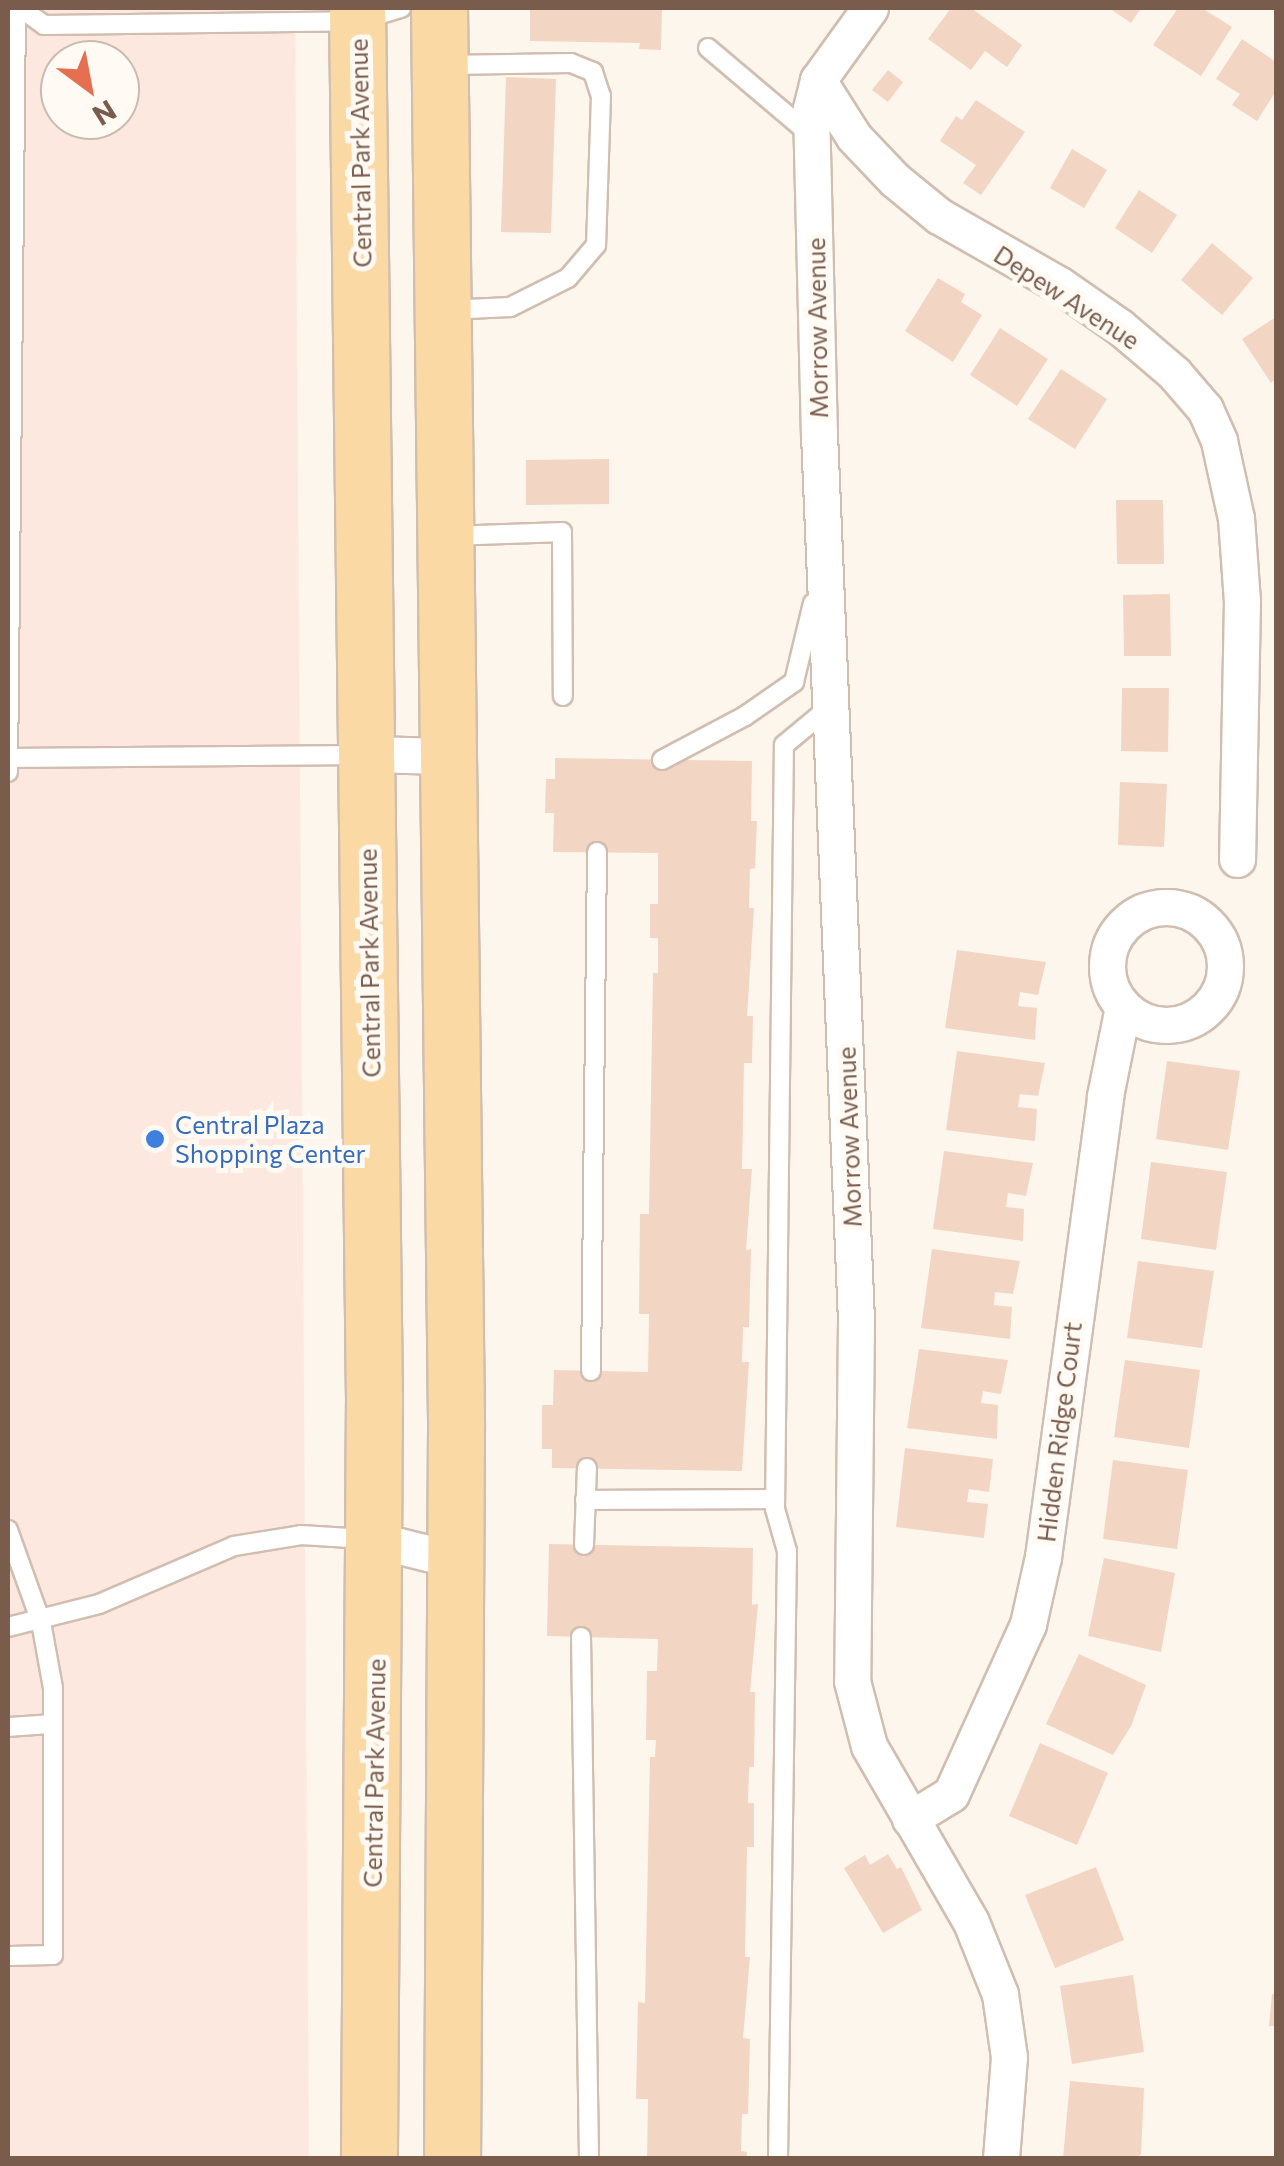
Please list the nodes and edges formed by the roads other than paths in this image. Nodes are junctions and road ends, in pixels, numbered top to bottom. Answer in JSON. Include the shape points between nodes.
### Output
{"nodes":[{"id":1,"x":18,"y":8,"type":"edge"},
{"id":2,"x":438,"y":8,"type":"edge"},
{"id":3,"x":870,"y":8,"type":"edge"},
{"id":4,"x":372,"y":12,"type":"edge"},
{"id":5,"x":708,"y":48,"type":"dead end"},
{"id":6,"x":439,"y":65,"type":"junction"},
{"id":7,"x":818,"y":80,"type":"junction"},
{"id":8,"x":812,"y":136,"type":"junction"},
{"id":9,"x":442,"y":310,"type":"junction"},
{"id":10,"x":444,"y":536,"type":"junction"},
{"id":11,"x":824,"y":544,"type":"junction"},
{"id":12,"x":563,"y":696,"type":"dead end"},
{"id":13,"x":831,"y":705,"type":"junction"},
{"id":14,"x":367,"y":754,"type":"junction"},
{"id":15,"x":447,"y":756,"type":"junction"},
{"id":16,"x":8,"y":758,"type":"edge"},
{"id":17,"x":662,"y":760,"type":"dead end"},
{"id":18,"x":8,"y":772,"type":"edge"},
{"id":19,"x":597,"y":852,"type":"dead end"},
{"id":20,"x":1237,"y":860,"type":"dead end"},
{"id":21,"x":1123,"y":1007,"type":"dead end"},
{"id":22,"x":590,"y":1371,"type":"dead end"},
{"id":23,"x":587,"y":1468,"type":"dead end"},
{"id":24,"x":775,"y":1499,"type":"junction"},
{"id":25,"x":585,"y":1500,"type":"junction"},
{"id":26,"x":8,"y":1530,"type":"edge"},
{"id":27,"x":375,"y":1540,"type":"junction"},
{"id":28,"x":584,"y":1545,"type":"dead end"},
{"id":29,"x":456,"y":1560,"type":"junction"},
{"id":30,"x":41,"y":1622,"type":"junction"},
{"id":31,"x":8,"y":1628,"type":"edge"},
{"id":32,"x":581,"y":1637,"type":"dead end"},
{"id":33,"x":52,"y":1724,"type":"junction"},
{"id":34,"x":8,"y":1727,"type":"edge"},
{"id":35,"x":910,"y":1819,"type":"junction"},
{"id":36,"x":8,"y":1956,"type":"edge"},
{"id":37,"x":369,"y":2158,"type":"edge"},
{"id":38,"x":452,"y":2158,"type":"edge"},
{"id":39,"x":589,"y":2158,"type":"edge"},
{"id":40,"x":778,"y":2158,"type":"edge"},
{"id":41,"x":1002,"y":2158,"type":"edge"}],
"edges":[{"from":1,"to":4,"type":"lane","via":[[44,25]]},
{"from":1,"to":16,"type":"lane"},
{"from":2,"to":6,"type":"main road"},
{"from":3,"to":7,"type":"street"},
{"from":4,"to":14,"type":"main road","name":"Central Park Avenue"},
{"from":5,"to":8,"type":"lane"},
{"from":6,"to":9,"type":"main road"},
{"from":6,"to":9,"type":"lane","via":[[570,64],[593,72],[601,96],[596,245],[568,278],[510,307]]},
{"from":7,"to":8,"type":"street","name":"Morrow Avenue"},
{"from":7,"to":20,"type":"street","name":"Depew Avenue","via":[[854,137],[895,180],[940,216],[1120,327],[1174,372],[1205,409],[1236,518],[1241,584]]},
{"from":8,"to":11,"type":"street","name":"Morrow Avenue"},
{"from":9,"to":10,"type":"main road"},
{"from":10,"to":12,"type":"lane","via":[[562,532]]},
{"from":10,"to":15,"type":"main road"},
{"from":11,"to":13,"type":"street","name":"Morrow Avenue"},
{"from":11,"to":17,"type":"lane","via":[[794,682]]},
{"from":13,"to":24,"type":"lane","via":[[784,745]]},
{"from":13,"to":35,"type":"street","name":"Morrow Avenue","via":[[856,1321],[852,1680],[869,1746]]},
{"from":14,"to":15,"type":"street"},
{"from":14,"to":16,"type":"lane"},
{"from":14,"to":27,"type":"main road","name":"Central Park Avenue"},
{"from":15,"to":29,"type":"main road"},
{"from":16,"to":18,"type":"lane"},
{"from":19,"to":22,"type":"lane"},
{"from":21,"to":35,"type":"street","name":"Hidden Ridge Court","via":[[1105,1096],[1044,1557],[1028,1624],[951,1794]]},
{"from":23,"to":25,"type":"lane"},
{"from":24,"to":25,"type":"lane"},
{"from":24,"to":40,"type":"lane","via":[[787,1551]]},
{"from":25,"to":28,"type":"lane"},
{"from":26,"to":30,"type":"lane"},
{"from":27,"to":29,"type":"street"},
{"from":27,"to":30,"type":"lane","via":[[301,1535],[234,1546]]},
{"from":27,"to":37,"type":"main road","name":"Central Park Avenue"},
{"from":29,"to":38,"type":"main road"},
{"from":30,"to":31,"type":"lane"},
{"from":30,"to":33,"type":"lane"},
{"from":32,"to":39,"type":"lane"},
{"from":33,"to":34,"type":"lane"},
{"from":33,"to":36,"type":"lane","via":[[53,1954]]},
{"from":35,"to":41,"type":"street","name":"Morrow Avenue","via":[[971,1922],[1000,1994],[1010,2057]]}]}
